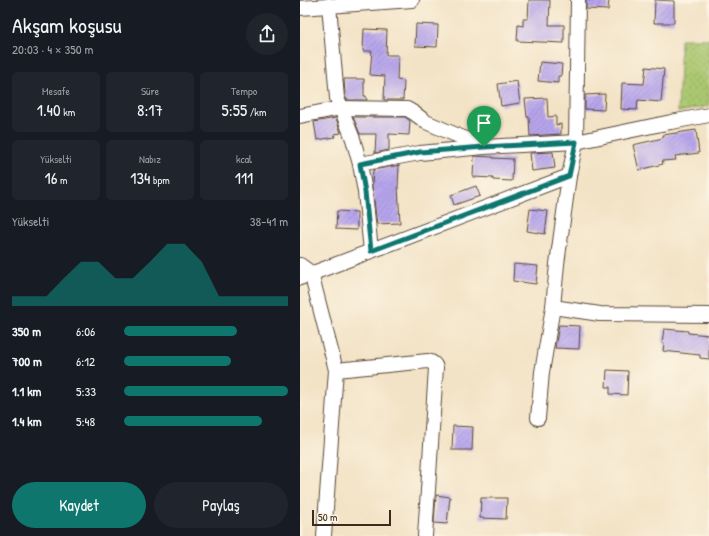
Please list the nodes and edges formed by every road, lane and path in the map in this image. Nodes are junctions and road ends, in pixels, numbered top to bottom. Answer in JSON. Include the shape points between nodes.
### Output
{"nodes":[{"id":1,"x":412,"y":0,"type":"edge"},
{"id":2,"x":578,"y":0,"type":"edge"},
{"id":3,"x":329,"y":5,"type":"junction"},
{"id":4,"x":300,"y":8,"type":"edge"},
{"id":5,"x":341,"y":108,"type":"junction"},
{"id":6,"x":300,"y":116,"type":"edge"},
{"id":7,"x":709,"y":116,"type":"edge"},
{"id":8,"x":576,"y":142,"type":"junction"},
{"id":9,"x":484,"y":147,"type":"junction"},
{"id":10,"x":360,"y":164,"type":"junction"},
{"id":11,"x":569,"y":176,"type":"junction"},
{"id":12,"x":371,"y":251,"type":"junction"},
{"id":13,"x":304,"y":272,"type":"edge"},
{"id":14,"x":553,"y":307,"type":"junction"},
{"id":15,"x":709,"y":315,"type":"edge"},
{"id":16,"x":336,"y":370,"type":"junction"},
{"id":17,"x":538,"y":418,"type":"dead end"},
{"id":18,"x":324,"y":536,"type":"edge"},
{"id":19,"x":424,"y":536,"type":"edge"}],
"edges":[{"from":1,"to":3,"type":"street"},
{"from":2,"to":8,"type":"street"},
{"from":3,"to":4,"type":"street"},
{"from":3,"to":5,"type":"street","via":[[337,98]]},
{"from":5,"to":6,"type":"street"},
{"from":5,"to":9,"type":"street","via":[[407,109],[426,122]]},
{"from":5,"to":10,"type":"street"},
{"from":7,"to":8,"type":"street"},
{"from":8,"to":9,"type":"street"},
{"from":8,"to":11,"type":"street"},
{"from":9,"to":10,"type":"street","via":[[420,152]]},
{"from":10,"to":12,"type":"street"},
{"from":11,"to":12,"type":"street"},
{"from":11,"to":14,"type":"street"},
{"from":12,"to":13,"type":"street"},
{"from":13,"to":16,"type":"street"},
{"from":14,"to":15,"type":"street","via":[[600,314]]},
{"from":14,"to":17,"type":"street","via":[[542,372]]},
{"from":16,"to":18,"type":"street"},
{"from":16,"to":19,"type":"street","via":[[428,361],[435,366]]}]}
